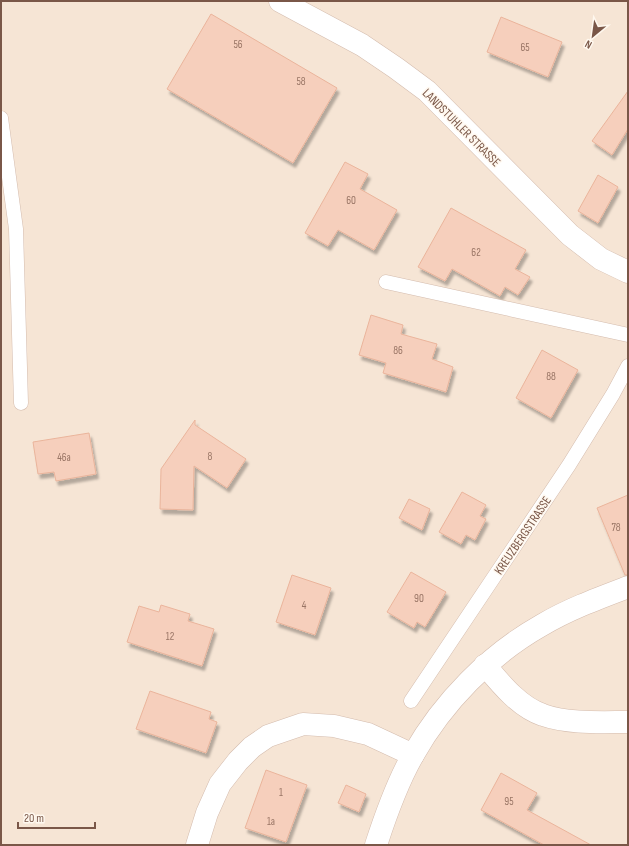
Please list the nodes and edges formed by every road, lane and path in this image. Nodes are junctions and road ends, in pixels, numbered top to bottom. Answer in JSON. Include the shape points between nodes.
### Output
{"nodes":[{"id":1,"x":280,"y":1,"type":"edge"},
{"id":2,"x":1,"y":118,"type":"edge"},
{"id":3,"x":628,"y":272,"type":"edge"},
{"id":4,"x":386,"y":282,"type":"dead end"},
{"id":5,"x":628,"y":335,"type":"edge"},
{"id":6,"x":628,"y":366,"type":"edge"},
{"id":7,"x":21,"y":403,"type":"dead end"},
{"id":8,"x":628,"y":587,"type":"edge"},
{"id":9,"x":485,"y":665,"type":"junction"},
{"id":10,"x":411,"y":701,"type":"dead end"},
{"id":11,"x":628,"y":722,"type":"edge"},
{"id":12,"x":413,"y":755,"type":"junction"},
{"id":13,"x":197,"y":845,"type":"edge"},
{"id":14,"x":376,"y":845,"type":"edge"}],
"edges":[{"from":1,"to":3,"type":"street","name":"LANDSTUHLER STRASSE","via":[[362,45],[427,91],[570,235],[601,259]]},
{"from":2,"to":7,"type":"lane","via":[[16,228]]},
{"from":4,"to":5,"type":"lane"},
{"from":6,"to":10,"type":"lane","name":"KREUZBERGSTRASSE","via":[[569,465]]},
{"from":8,"to":9,"type":"street","via":[[543,624]]},
{"from":9,"to":11,"type":"street","via":[[507,690],[541,715],[561,720]]},
{"from":9,"to":12,"type":"street","via":[[444,710]]},
{"from":12,"to":13,"type":"street","via":[[368,734],[334,726],[302,724],[268,736],[238,761],[220,784]]},
{"from":12,"to":14,"type":"street","via":[[396,790]]}]}
